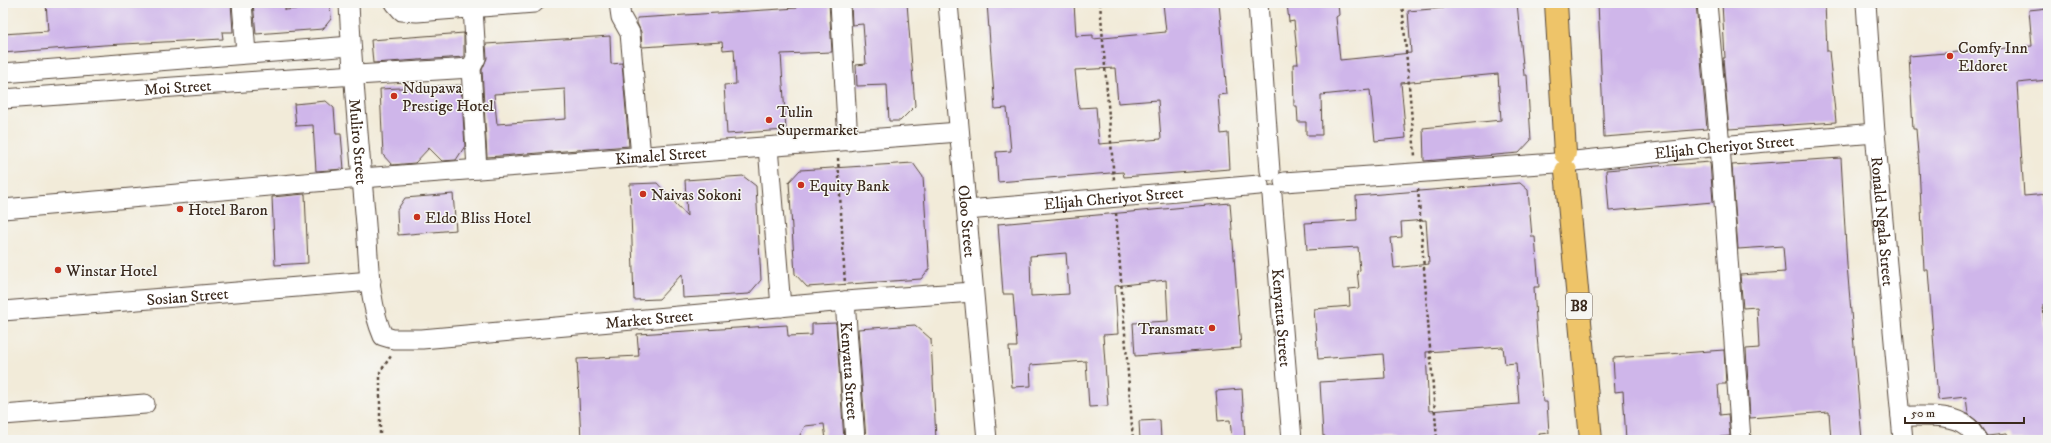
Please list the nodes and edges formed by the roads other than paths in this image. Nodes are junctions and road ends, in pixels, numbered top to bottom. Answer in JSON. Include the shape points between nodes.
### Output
{"nodes":[{"id":1,"x":242,"y":3,"type":"edge"},
{"id":2,"x":349,"y":3,"type":"edge"},
{"id":3,"x":395,"y":3,"type":"edge"},
{"id":4,"x":534,"y":3,"type":"edge"},
{"id":5,"x":619,"y":3,"type":"edge"},
{"id":6,"x":840,"y":3,"type":"edge"},
{"id":7,"x":948,"y":3,"type":"edge"},
{"id":8,"x":1258,"y":3,"type":"edge"},
{"id":9,"x":1556,"y":3,"type":"edge"},
{"id":10,"x":1707,"y":3,"type":"edge"},
{"id":11,"x":1866,"y":3,"type":"edge"},
{"id":12,"x":473,"y":8,"type":"junction"},
{"id":13,"x":351,"y":46,"type":"junction"},
{"id":14,"x":246,"y":54,"type":"junction"},
{"id":15,"x":471,"y":68,"type":"junction"},
{"id":16,"x":3,"y":73,"type":"edge"},
{"id":17,"x":353,"y":74,"type":"junction"},
{"id":18,"x":3,"y":99,"type":"edge"},
{"id":19,"x":958,"y":132,"type":"junction"},
{"id":20,"x":1874,"y":133,"type":"junction"},
{"id":21,"x":843,"y":141,"type":"junction"},
{"id":22,"x":1720,"y":146,"type":"junction"},
{"id":23,"x":768,"y":147,"type":"junction"},
{"id":24,"x":641,"y":157,"type":"junction"},
{"id":25,"x":1566,"y":162,"type":"junction"},
{"id":26,"x":477,"y":169,"type":"junction"},
{"id":27,"x":362,"y":178,"type":"junction"},
{"id":28,"x":1271,"y":183,"type":"junction"},
{"id":29,"x":3,"y":209,"type":"edge"},
{"id":30,"x":967,"y":210,"type":"junction"},
{"id":31,"x":371,"y":281,"type":"junction"},
{"id":32,"x":974,"y":292,"type":"junction"},
{"id":33,"x":845,"y":301,"type":"junction"},
{"id":34,"x":780,"y":307,"type":"junction"},
{"id":35,"x":3,"y":311,"type":"edge"},
{"id":36,"x":145,"y":404,"type":"dead end"},
{"id":37,"x":3,"y":415,"type":"edge"},
{"id":38,"x":1901,"y":416,"type":"junction"},
{"id":39,"x":855,"y":440,"type":"edge"},
{"id":40,"x":987,"y":440,"type":"edge"},
{"id":41,"x":1292,"y":440,"type":"edge"},
{"id":42,"x":1591,"y":440,"type":"edge"},
{"id":43,"x":1741,"y":440,"type":"edge"},
{"id":44,"x":1903,"y":440,"type":"edge"},
{"id":45,"x":1976,"y":440,"type":"edge"}],
"edges":[{"from":1,"to":14,"type":"street"},
{"from":2,"to":13,"type":"street","name":"Muliro Street"},
{"from":3,"to":12,"type":"street","via":[[402,11],[417,12]]},
{"from":4,"to":12,"type":"street"},
{"from":5,"to":24,"type":"street","via":[[621,17],[630,33]]},
{"from":6,"to":21,"type":"street"},
{"from":7,"to":19,"type":"street","name":"Oloo Street"},
{"from":8,"to":28,"type":"street","name":"Kenyatta Street"},
{"from":9,"to":25,"type":"highway","number":"B8"},
{"from":10,"to":22,"type":"street"},
{"from":11,"to":20,"type":"street","name":"Ronald Ngala Street"},
{"from":12,"to":15,"type":"street","via":[[476,58]]},
{"from":13,"to":14,"type":"street","name":"Moi Street"},
{"from":13,"to":17,"type":"street","name":"Muliro Street"},
{"from":14,"to":16,"type":"street","name":"Moi Street"},
{"from":15,"to":17,"type":"street","name":"Moi Street"},
{"from":15,"to":26,"type":"street"},
{"from":17,"to":18,"type":"street","name":"Moi Street"},
{"from":17,"to":27,"type":"street","name":"Muliro Street"},
{"from":19,"to":21,"type":"street","name":"Kimalel Street"},
{"from":19,"to":30,"type":"street","name":"Oloo Street"},
{"from":20,"to":22,"type":"street","name":"Elijah Cheriyot Street"},
{"from":20,"to":38,"type":"street","name":"Ronald Ngala Street"},
{"from":21,"to":23,"type":"street","name":"Kimalel Street"},
{"from":22,"to":25,"type":"street","name":"Elijah Cheriyot Street"},
{"from":22,"to":43,"type":"street"},
{"from":23,"to":24,"type":"street","name":"Kimalel Street"},
{"from":23,"to":34,"type":"street"},
{"from":24,"to":26,"type":"street","name":"Kimalel Street"},
{"from":25,"to":28,"type":"street","name":"Elijah Cheriyot Street"},
{"from":25,"to":42,"type":"highway","number":"B8"},
{"from":26,"to":27,"type":"street","name":"Kimalel Street"},
{"from":27,"to":29,"type":"street","name":"Kimalel Street"},
{"from":27,"to":31,"type":"street","name":"Muliro Street"},
{"from":28,"to":30,"type":"street","name":"Elijah Cheriyot Street"},
{"from":28,"to":41,"type":"street","name":"Kenyatta Street"},
{"from":30,"to":32,"type":"street","name":"Oloo Street"},
{"from":31,"to":34,"type":"street","name":"Market Street","via":[[376,319],[383,336],[393,339]]},
{"from":31,"to":35,"type":"street","name":"Sosian Street"},
{"from":32,"to":33,"type":"street","name":"Market Street"},
{"from":32,"to":40,"type":"street","name":"Oloo Street"},
{"from":33,"to":34,"type":"street","name":"Market Street"},
{"from":33,"to":39,"type":"street","name":"Kenyatta Street"},
{"from":36,"to":37,"type":"street"},
{"from":38,"to":44,"type":"street","name":"Ronald Ngala Street"},
{"from":38,"to":45,"type":"street","via":[[1949,418],[1969,428]]}]}
